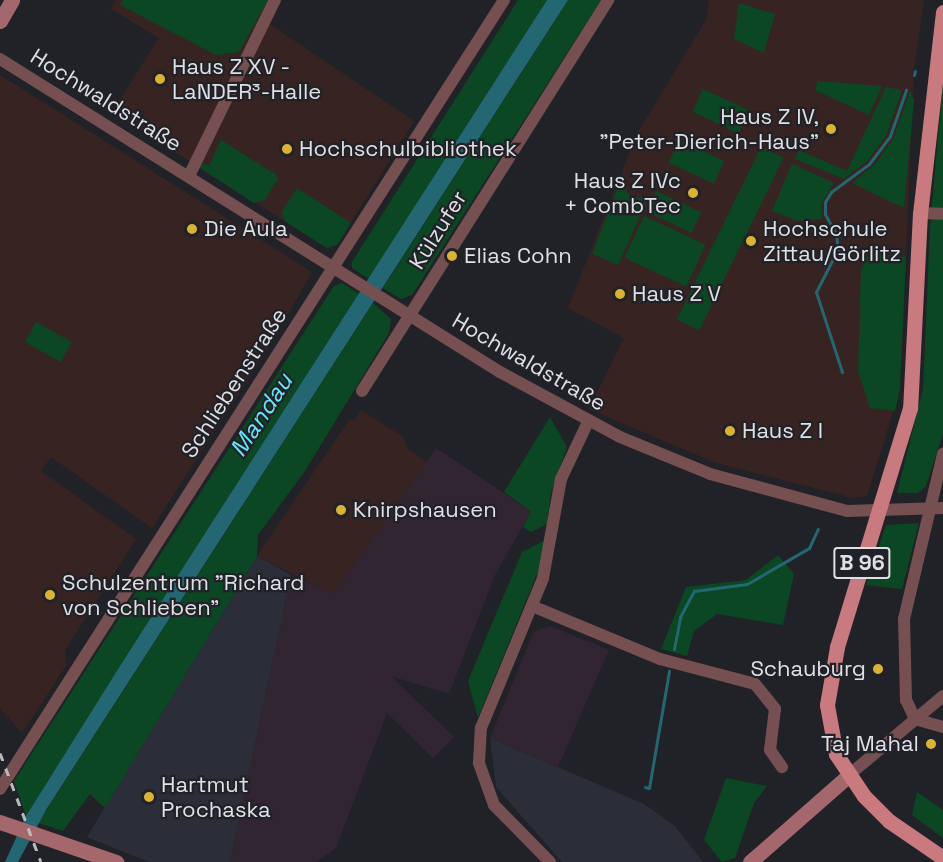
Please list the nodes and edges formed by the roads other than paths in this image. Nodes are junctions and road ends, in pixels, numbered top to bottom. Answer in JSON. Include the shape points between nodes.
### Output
{"nodes":[{"id":1,"x":12,"y":0,"type":"edge"},
{"id":2,"x":275,"y":0,"type":"edge"},
{"id":3,"x":504,"y":0,"type":"edge"},
{"id":4,"x":608,"y":0,"type":"edge"},
{"id":5,"x":943,"y":12,"type":"edge"},
{"id":6,"x":0,"y":21,"type":"edge"},
{"id":7,"x":0,"y":59,"type":"edge"},
{"id":8,"x":938,"y":86,"type":"edge"},
{"id":9,"x":189,"y":176,"type":"junction"},
{"id":10,"x":920,"y":213,"type":"junction"},
{"id":11,"x":943,"y":214,"type":"edge"},
{"id":12,"x":333,"y":267,"type":"junction"},
{"id":13,"x":409,"y":315,"type":"junction"},
{"id":14,"x":362,"y":392,"type":"dead end"},
{"id":15,"x":588,"y":422,"type":"junction"},
{"id":16,"x":943,"y":454,"type":"edge"},
{"id":17,"x":937,"y":508,"type":"edge"},
{"id":18,"x":877,"y":512,"type":"junction"},
{"id":19,"x":532,"y":606,"type":"junction"},
{"id":20,"x":943,"y":696,"type":"edge"},
{"id":21,"x":915,"y":719,"type":"junction"},
{"id":22,"x":943,"y":727,"type":"edge"},
{"id":23,"x":782,"y":767,"type":"dead end"},
{"id":24,"x":849,"y":775,"type":"junction"},
{"id":25,"x":0,"y":789,"type":"edge"},
{"id":26,"x":0,"y":822,"type":"edge"},
{"id":27,"x":943,"y":858,"type":"edge"},
{"id":28,"x":116,"y":862,"type":"edge"},
{"id":29,"x":550,"y":862,"type":"edge"},
{"id":30,"x":750,"y":862,"type":"edge"}],
"edges":[{"from":1,"to":6,"type":"main road"},
{"from":2,"to":9,"type":"street","name":"Hochwaldstraße","via":[[255,34]]},
{"from":3,"to":12,"type":"street","name":"Schliebenstraße"},
{"from":4,"to":13,"type":"street","name":"Külzufer"},
{"from":5,"to":8,"type":"main road","number":"B 96"},
{"from":7,"to":9,"type":"street","name":"Hochwaldstraße"},
{"from":8,"to":10,"type":"main road","number":"B 96"},
{"from":9,"to":12,"type":"street","name":"Hochwaldstraße"},
{"from":10,"to":11,"type":"street"},
{"from":10,"to":18,"type":"main road","number":"B 96","via":[[910,408]]},
{"from":12,"to":13,"type":"street","name":"Hochwaldstraße"},
{"from":12,"to":25,"type":"street","name":"Schliebenstraße"},
{"from":13,"to":14,"type":"street","name":"Külzufer"},
{"from":13,"to":15,"type":"street","name":"Hochwaldstraße"},
{"from":15,"to":18,"type":"street","name":"Hochwaldstraße","via":[[710,474],[848,511]]},
{"from":15,"to":19,"type":"street","via":[[561,479],[549,561]]},
{"from":16,"to":17,"type":"street"},
{"from":17,"to":18,"type":"street","name":"Hochwaldstraße"},
{"from":17,"to":21,"type":"street","via":[[910,582],[904,619],[906,700]]},
{"from":18,"to":24,"type":"main road","number":"B 96","via":[[828,685],[831,739]]},
{"from":19,"to":23,"type":"street","via":[[660,659],[755,684],[775,709],[770,750]]},
{"from":19,"to":29,"type":"street","via":[[481,728],[479,763],[494,805]]},
{"from":20,"to":21,"type":"street"},
{"from":21,"to":22,"type":"street"},
{"from":21,"to":24,"type":"street"},
{"from":24,"to":27,"type":"main road","number":"B 96","via":[[889,821]]},
{"from":24,"to":30,"type":"main road"},
{"from":26,"to":28,"type":"main road"}]}
